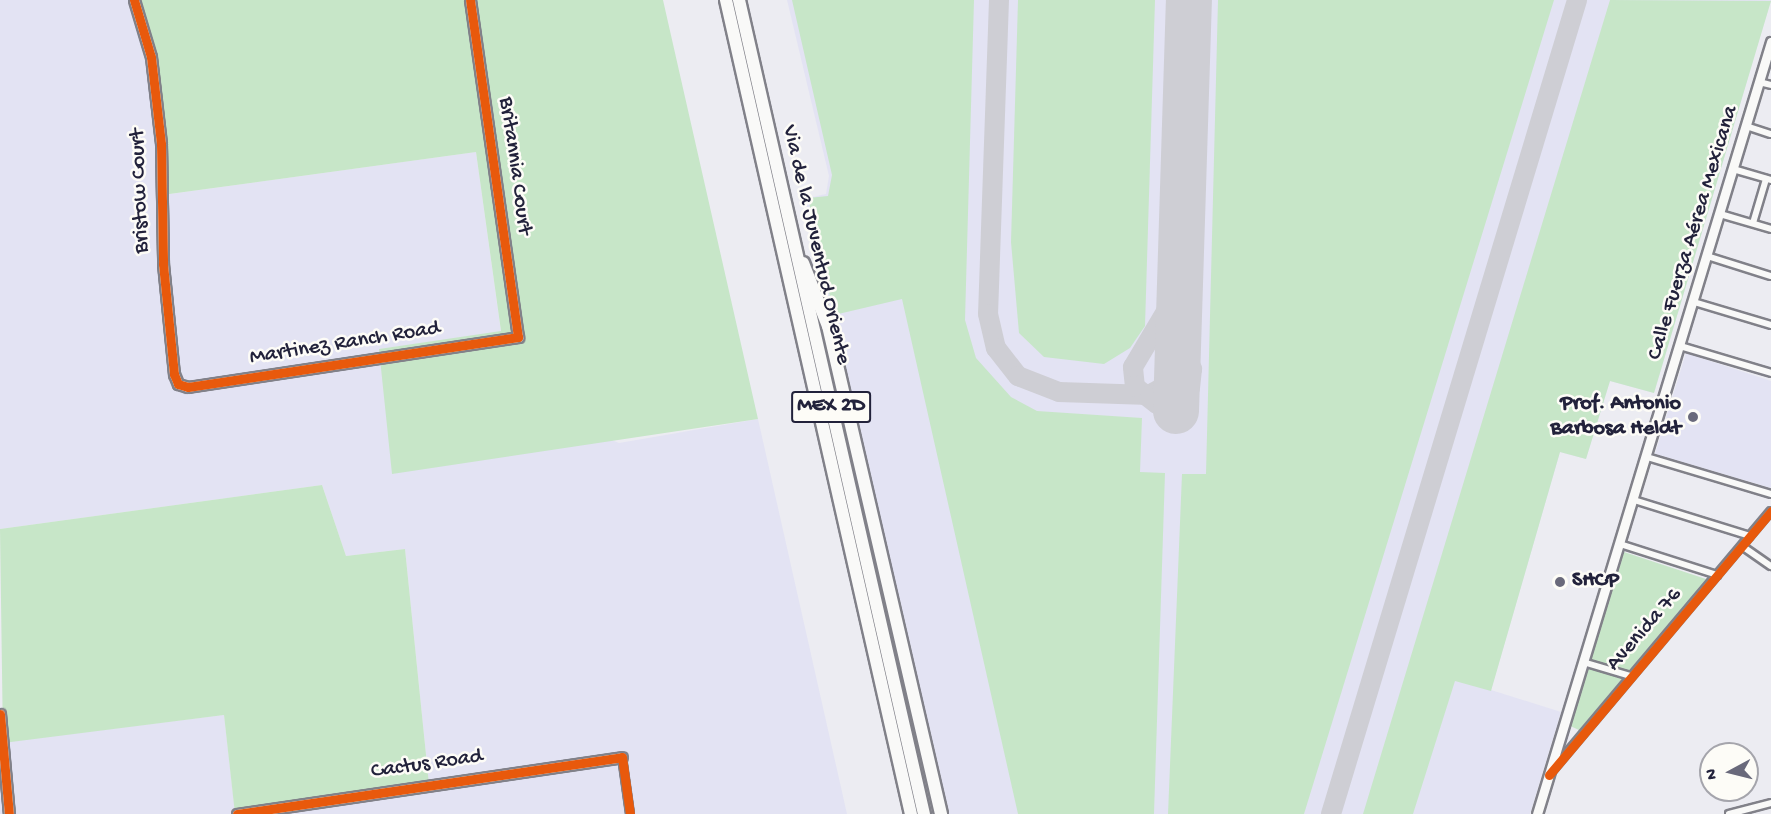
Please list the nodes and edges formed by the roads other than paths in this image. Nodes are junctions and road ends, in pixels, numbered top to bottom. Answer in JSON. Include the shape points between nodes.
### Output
{"nodes":[{"id":1,"x":134,"y":0,"type":"edge"},
{"id":2,"x":470,"y":0,"type":"edge"},
{"id":3,"x":726,"y":0,"type":"edge"},
{"id":4,"x":739,"y":0,"type":"edge"},
{"id":5,"x":1771,"y":42,"type":"edge"},
{"id":6,"x":1759,"y":82,"type":"junction"},
{"id":7,"x":1771,"y":86,"type":"edge"},
{"id":8,"x":1746,"y":126,"type":"junction"},
{"id":9,"x":1771,"y":134,"type":"edge"},
{"id":10,"x":1733,"y":169,"type":"junction"},
{"id":11,"x":1768,"y":180,"type":"edge"},
{"id":12,"x":1720,"y":214,"type":"junction"},
{"id":13,"x":1753,"y":223,"type":"junction"},
{"id":14,"x":1771,"y":229,"type":"edge"},
{"id":15,"x":792,"y":237,"type":"junction"},
{"id":16,"x":1707,"y":256,"type":"junction"},
{"id":17,"x":1771,"y":276,"type":"edge"},
{"id":18,"x":1694,"y":302,"type":"junction"},
{"id":19,"x":1771,"y":324,"type":"edge"},
{"id":20,"x":518,"y":337,"type":"joint"},
{"id":21,"x":1680,"y":346,"type":"junction"},
{"id":22,"x":1771,"y":374,"type":"edge"},
{"id":23,"x":178,"y":384,"type":"joint"},
{"id":24,"x":1647,"y":457,"type":"junction"},
{"id":25,"x":1771,"y":494,"type":"edge"},
{"id":26,"x":1634,"y":500,"type":"junction"},
{"id":27,"x":1771,"y":511,"type":"edge"},
{"id":28,"x":1750,"y":536,"type":"junction"},
{"id":29,"x":1620,"y":544,"type":"junction"},
{"id":30,"x":1742,"y":546,"type":"junction"},
{"id":31,"x":1771,"y":566,"type":"edge"},
{"id":32,"x":1717,"y":575,"type":"junction"},
{"id":33,"x":1583,"y":662,"type":"junction"},
{"id":34,"x":1630,"y":676,"type":"junction"},
{"id":35,"x":0,"y":714,"type":"edge"},
{"id":36,"x":622,"y":757,"type":"joint"},
{"id":37,"x":1549,"y":775,"type":"junction"},
{"id":38,"x":1771,"y":803,"type":"edge"},
{"id":39,"x":9,"y":814,"type":"edge"},
{"id":40,"x":237,"y":814,"type":"edge"},
{"id":41,"x":630,"y":814,"type":"edge"},
{"id":42,"x":911,"y":814,"type":"edge"},
{"id":43,"x":924,"y":814,"type":"edge"},
{"id":44,"x":941,"y":814,"type":"edge"},
{"id":45,"x":1537,"y":814,"type":"edge"},
{"id":46,"x":1729,"y":814,"type":"edge"}],
"edges":[{"from":1,"to":23,"type":"street","name":"Bristow Court","via":[[151,57],[159,122],[163,264]]},
{"from":2,"to":20,"type":"street","name":"Britannia Court"},
{"from":3,"to":42,"type":"highway","name":"Via de la Juventud Oriente","number":"MEX 2D"},
{"from":4,"to":15,"type":"highway","name":"Via de la Juventud Oriente","number":"MEX 2D"},
{"from":5,"to":6,"type":"street","name":"Calle Fuerza Aérea Mexicana"},
{"from":6,"to":7,"type":"street"},
{"from":6,"to":8,"type":"street","name":"Calle Fuerza Aérea Mexicana"},
{"from":8,"to":9,"type":"street"},
{"from":8,"to":10,"type":"street","name":"Calle Fuerza Aérea Mexicana"},
{"from":10,"to":11,"type":"street"},
{"from":10,"to":12,"type":"street","name":"Calle Fuerza Aérea Mexicana"},
{"from":11,"to":13,"type":"street"},
{"from":12,"to":13,"type":"street"},
{"from":12,"to":16,"type":"street","name":"Calle Fuerza Aérea Mexicana"},
{"from":13,"to":14,"type":"street"},
{"from":15,"to":43,"type":"highway","name":"Via de la Juventud Oriente","number":"MEX 2D"},
{"from":15,"to":44,"type":"highway","via":[[828,326]]},
{"from":16,"to":17,"type":"street"},
{"from":16,"to":18,"type":"street","name":"Calle Fuerza Aérea Mexicana"},
{"from":18,"to":19,"type":"street"},
{"from":18,"to":21,"type":"street","name":"Calle Fuerza Aérea Mexicana"},
{"from":20,"to":23,"type":"street","name":"Martinez Ranch Road","via":[[188,387]]},
{"from":21,"to":22,"type":"street"},
{"from":21,"to":24,"type":"street","name":"Calle Fuerza Aérea Mexicana"},
{"from":24,"to":25,"type":"street"},
{"from":24,"to":26,"type":"street","name":"Calle Fuerza Aérea Mexicana"},
{"from":26,"to":28,"type":"street"},
{"from":26,"to":29,"type":"street","name":"Calle Fuerza Aérea Mexicana"},
{"from":27,"to":28,"type":"street","name":"Avenida 76"},
{"from":28,"to":30,"type":"street","name":"Avenida 76"},
{"from":29,"to":32,"type":"street"},
{"from":29,"to":33,"type":"street","name":"Calle Fuerza Aérea Mexicana"},
{"from":30,"to":31,"type":"street"},
{"from":30,"to":32,"type":"street","name":"Avenida 76"},
{"from":32,"to":34,"type":"street","name":"Avenida 76"},
{"from":33,"to":34,"type":"street"},
{"from":33,"to":37,"type":"street","name":"Calle Fuerza Aérea Mexicana"},
{"from":34,"to":37,"type":"street","name":"Avenida 76"},
{"from":35,"to":39,"type":"street"},
{"from":36,"to":40,"type":"street","name":"Cactus Road"},
{"from":36,"to":41,"type":"street"},
{"from":37,"to":45,"type":"street","name":"Calle Fuerza Aérea Mexicana"},
{"from":38,"to":46,"type":"street"}]}
